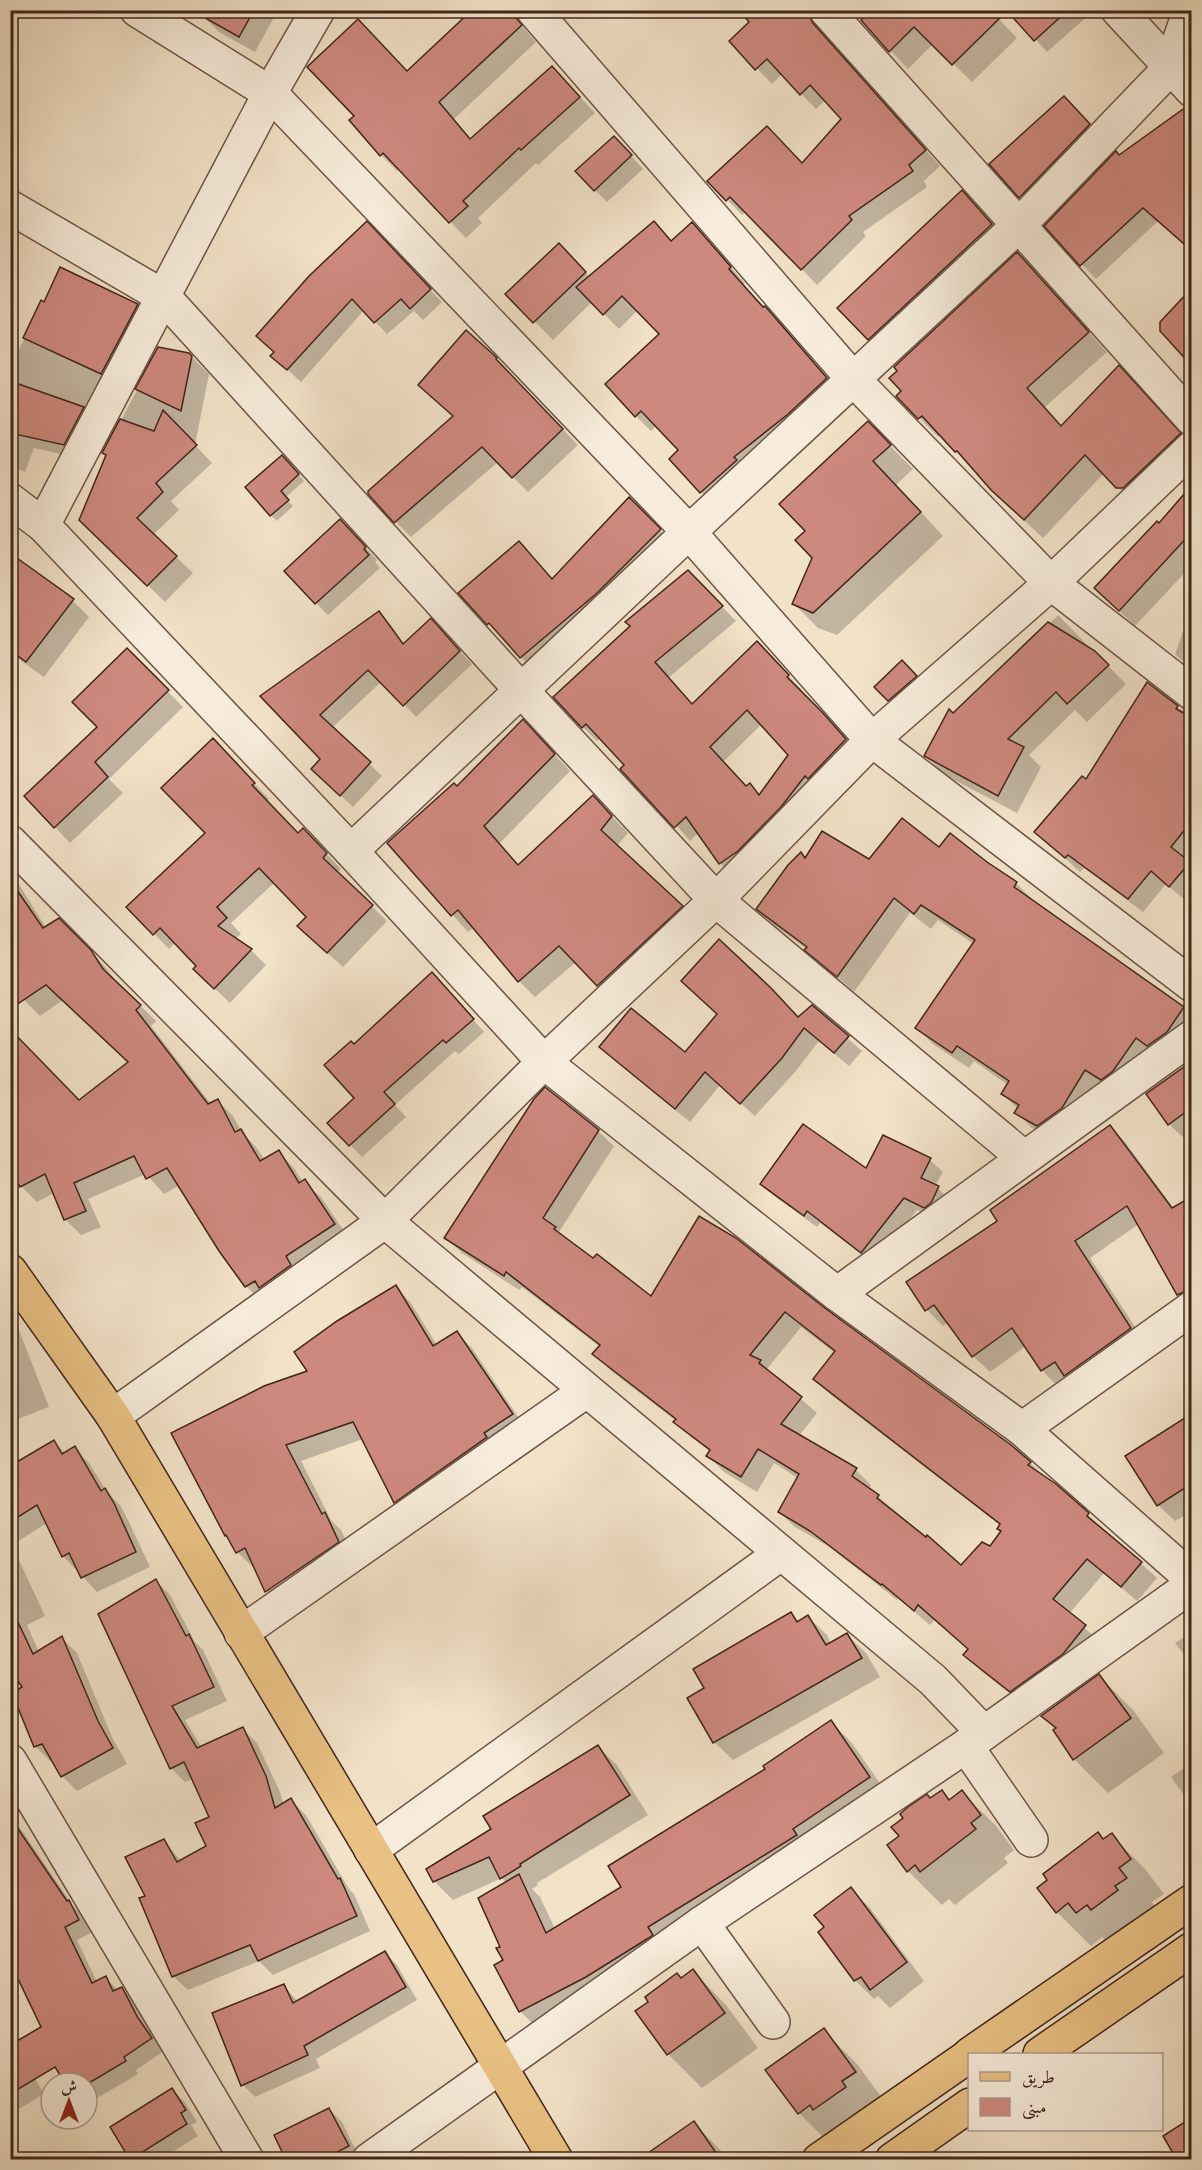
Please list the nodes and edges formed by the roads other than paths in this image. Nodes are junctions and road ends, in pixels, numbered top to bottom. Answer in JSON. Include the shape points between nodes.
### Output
{"nodes":[{"id":1,"x":137,"y":10,"type":"edge"},
{"id":2,"x":318,"y":10,"type":"edge"},
{"id":3,"x":533,"y":10,"type":"edge"},
{"id":4,"x":826,"y":10,"type":"edge"},
{"id":5,"x":1118,"y":10,"type":"edge"},
{"id":6,"x":1190,"y":10,"type":"edge"},
{"id":7,"x":1181,"y":79,"type":"edge"},
{"id":8,"x":270,"y":93,"type":"junction"},
{"id":9,"x":10,"y":207,"type":"edge"},
{"id":10,"x":1019,"y":225,"type":"junction"},
{"id":11,"x":164,"y":297,"type":"junction"},
{"id":12,"x":854,"y":380,"type":"junction"},
{"id":13,"x":1191,"y":419,"type":"edge"},
{"id":14,"x":1191,"y":448,"type":"edge"},
{"id":15,"x":10,"y":500,"type":"edge"},
{"id":16,"x":43,"y":525,"type":"junction"},
{"id":17,"x":689,"y":532,"type":"junction"},
{"id":18,"x":1051,"y":583,"type":"junction"},
{"id":19,"x":522,"y":691,"type":"junction"},
{"id":20,"x":1191,"y":693,"type":"edge"},
{"id":21,"x":873,"y":740,"type":"junction"},
{"id":22,"x":10,"y":842,"type":"edge"},
{"id":23,"x":351,"y":851,"type":"junction"},
{"id":24,"x":716,"y":900,"type":"junction"},
{"id":25,"x":1191,"y":985,"type":"edge"},
{"id":26,"x":1191,"y":1037,"type":"edge"},
{"id":27,"x":544,"y":1062,"type":"junction"},
{"id":28,"x":1023,"y":1157,"type":"junction"},
{"id":29,"x":385,"y":1221,"type":"junction"},
{"id":30,"x":10,"y":1271,"type":"edge"},
{"id":31,"x":837,"y":1294,"type":"junction"},
{"id":32,"x":1191,"y":1308,"type":"edge"},
{"id":33,"x":586,"y":1391,"type":"junction"},
{"id":34,"x":113,"y":1416,"type":"junction"},
{"id":35,"x":1022,"y":1429,"type":"junction"},
{"id":36,"x":780,"y":1554,"type":"junction"},
{"id":37,"x":1191,"y":1579,"type":"edge"},
{"id":38,"x":1191,"y":1585,"type":"edge"},
{"id":39,"x":241,"y":1633,"type":"junction"},
{"id":40,"x":975,"y":1740,"type":"junction"},
{"id":41,"x":10,"y":1761,"type":"edge"},
{"id":42,"x":1031,"y":1840,"type":"dead end"},
{"id":43,"x":371,"y":1850,"type":"junction"},
{"id":44,"x":1191,"y":1901,"type":"edge"},
{"id":45,"x":702,"y":1923,"type":"junction"},
{"id":46,"x":1191,"y":1949,"type":"edge"},
{"id":47,"x":774,"y":2022,"type":"dead end"},
{"id":48,"x":973,"y":2053,"type":"edge"},
{"id":49,"x":1043,"y":2053,"type":"edge"},
{"id":50,"x":968,"y":2056,"type":"edge"},
{"id":51,"x":500,"y":2065,"type":"junction"},
{"id":52,"x":968,"y":2106,"type":"edge"},
{"id":53,"x":247,"y":2160,"type":"edge"},
{"id":54,"x":369,"y":2160,"type":"edge"},
{"id":55,"x":556,"y":2160,"type":"edge"},
{"id":56,"x":819,"y":2160,"type":"edge"},
{"id":57,"x":892,"y":2160,"type":"edge"}],
"edges":[{"from":1,"to":8,"type":"street"},
{"from":2,"to":8,"type":"street"},
{"from":3,"to":12,"type":"street"},
{"from":4,"to":10,"type":"street"},
{"from":5,"to":7,"type":"street"},
{"from":6,"to":7,"type":"street"},
{"from":7,"to":10,"type":"street"},
{"from":8,"to":11,"type":"street"},
{"from":8,"to":17,"type":"street"},
{"from":9,"to":11,"type":"street"},
{"from":10,"to":12,"type":"street"},
{"from":10,"to":13,"type":"street"},
{"from":11,"to":16,"type":"street"},
{"from":11,"to":19,"type":"street"},
{"from":12,"to":17,"type":"street"},
{"from":12,"to":18,"type":"street"},
{"from":14,"to":18,"type":"street"},
{"from":15,"to":16,"type":"street"},
{"from":16,"to":23,"type":"street"},
{"from":17,"to":19,"type":"street"},
{"from":17,"to":21,"type":"street"},
{"from":18,"to":20,"type":"street"},
{"from":18,"to":21,"type":"street"},
{"from":19,"to":23,"type":"street"},
{"from":19,"to":24,"type":"street"},
{"from":21,"to":24,"type":"street"},
{"from":21,"to":25,"type":"street"},
{"from":22,"to":29,"type":"street"},
{"from":23,"to":27,"type":"street"},
{"from":24,"to":27,"type":"street"},
{"from":24,"to":28,"type":"street"},
{"from":26,"to":28,"type":"street"},
{"from":27,"to":29,"type":"street"},
{"from":27,"to":31,"type":"street"},
{"from":28,"to":31,"type":"street"},
{"from":29,"to":33,"type":"street"},
{"from":29,"to":34,"type":"street"},
{"from":30,"to":34,"type":"main road"},
{"from":31,"to":35,"type":"street"},
{"from":32,"to":35,"type":"street"},
{"from":33,"to":36,"type":"street"},
{"from":33,"to":39,"type":"street"},
{"from":34,"to":39,"type":"main road"},
{"from":35,"to":37,"type":"street"},
{"from":36,"to":40,"type":"street","via":[[933,1680]]},
{"from":36,"to":43,"type":"street"},
{"from":38,"to":40,"type":"street"},
{"from":39,"to":43,"type":"main road"},
{"from":40,"to":42,"type":"street"},
{"from":40,"to":45,"type":"street"},
{"from":41,"to":53,"type":"street"},
{"from":43,"to":51,"type":"main road"},
{"from":44,"to":48,"type":"main road"},
{"from":45,"to":47,"type":"street"},
{"from":45,"to":51,"type":"street"},
{"from":46,"to":49,"type":"main road"},
{"from":50,"to":56,"type":"main road"},
{"from":51,"to":54,"type":"street"},
{"from":51,"to":55,"type":"main road"},
{"from":52,"to":57,"type":"main road"}]}
